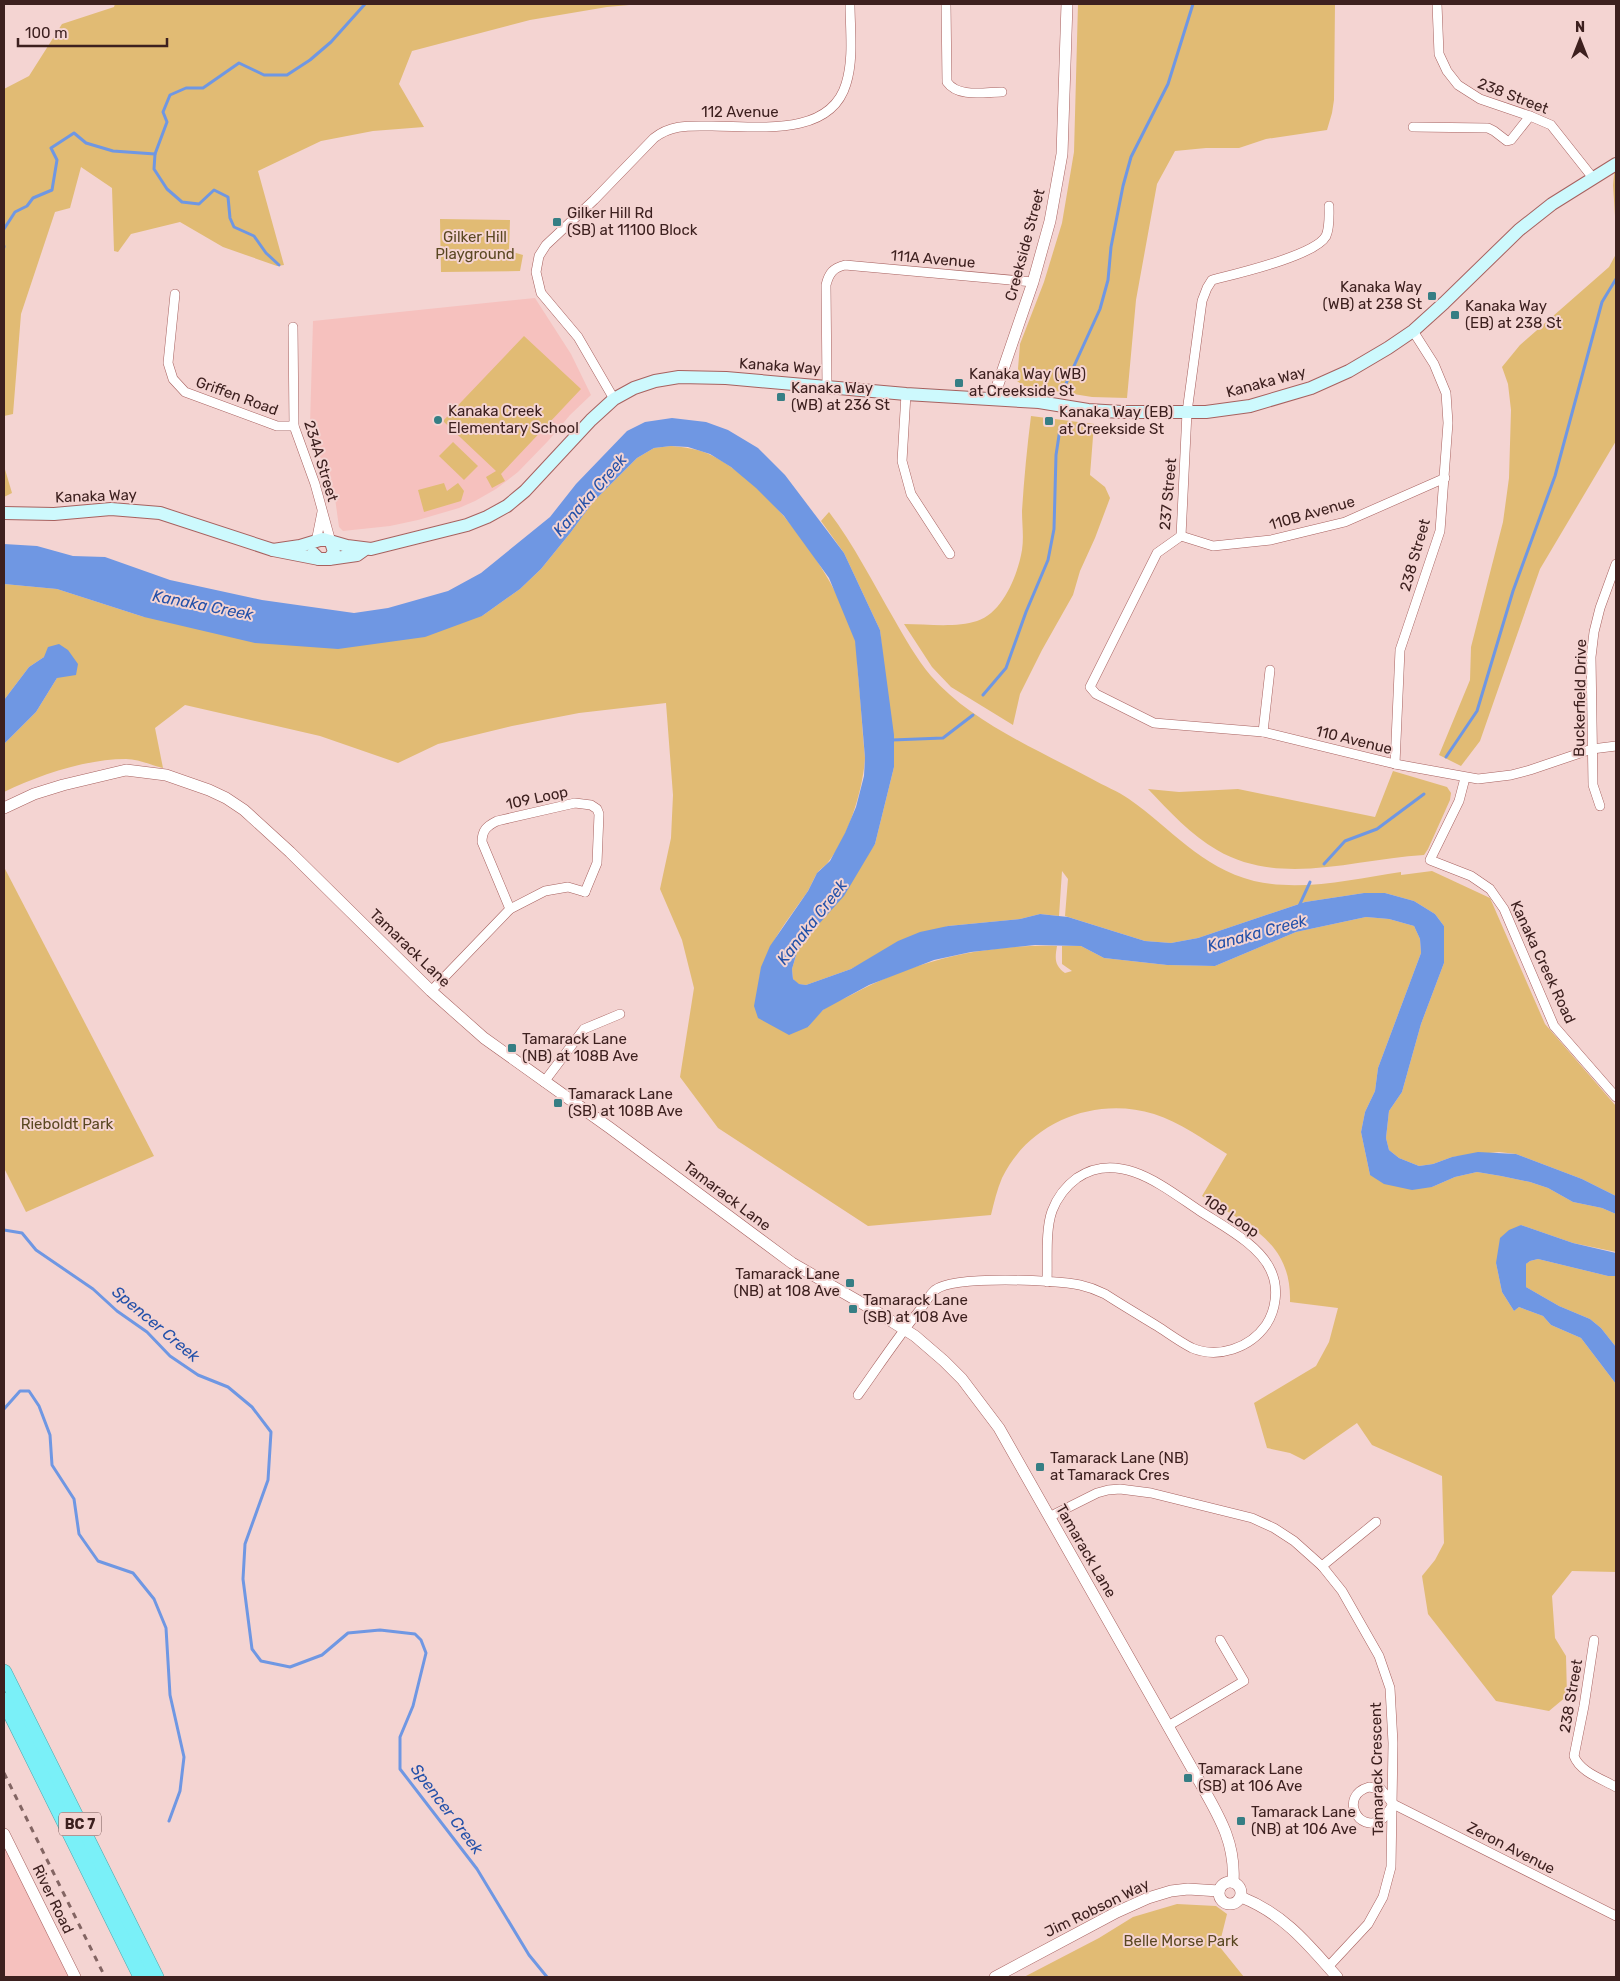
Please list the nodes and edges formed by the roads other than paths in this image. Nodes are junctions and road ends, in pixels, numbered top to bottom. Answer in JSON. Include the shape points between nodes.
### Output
{"nodes":[{"id":1,"x":850,"y":4,"type":"edge"},
{"id":2,"x":946,"y":4,"type":"edge"},
{"id":3,"x":1067,"y":4,"type":"edge"},
{"id":4,"x":1437,"y":4,"type":"edge"},
{"id":5,"x":1002,"y":92,"type":"dead end"},
{"id":6,"x":1530,"y":116,"type":"junction"},
{"id":7,"x":1413,"y":127,"type":"dead end"},
{"id":8,"x":1616,"y":164,"type":"edge"},
{"id":9,"x":1593,"y":178,"type":"junction"},
{"id":10,"x":1329,"y":206,"type":"dead end"},
{"id":11,"x":1033,"y":282,"type":"junction"},
{"id":12,"x":175,"y":294,"type":"dead end"},
{"id":13,"x":293,"y":327,"type":"dead end"},
{"id":14,"x":1413,"y":331,"type":"junction"},
{"id":15,"x":827,"y":386,"type":"junction"},
{"id":16,"x":906,"y":394,"type":"junction"},
{"id":17,"x":614,"y":399,"type":"junction"},
{"id":18,"x":993,"y":399,"type":"junction"},
{"id":19,"x":1187,"y":412,"type":"junction"},
{"id":20,"x":294,"y":426,"type":"junction"},
{"id":21,"x":1445,"y":478,"type":"junction"},
{"id":22,"x":322,"y":512,"type":"junction"},
{"id":23,"x":4,"y":513,"type":"edge"},
{"id":24,"x":1181,"y":536,"type":"junction"},
{"id":25,"x":316,"y":542,"type":"junction"},
{"id":26,"x":331,"y":542,"type":"junction"},
{"id":27,"x":366,"y":549,"type":"junction"},
{"id":28,"x":273,"y":550,"type":"junction"},
{"id":29,"x":950,"y":554,"type":"dead end"},
{"id":30,"x":324,"y":559,"type":"junction"},
{"id":31,"x":1616,"y":564,"type":"edge"},
{"id":32,"x":1270,"y":670,"type":"dead end"},
{"id":33,"x":1090,"y":687,"type":"joint"},
{"id":34,"x":1263,"y":732,"type":"junction"},
{"id":35,"x":1616,"y":746,"type":"edge"},
{"id":36,"x":1592,"y":748,"type":"junction"},
{"id":37,"x":1395,"y":764,"type":"junction"},
{"id":38,"x":1465,"y":778,"type":"junction"},
{"id":39,"x":1600,"y":806,"type":"dead end"},
{"id":40,"x":4,"y":808,"type":"edge"},
{"id":41,"x":510,"y":909,"type":"junction"},
{"id":42,"x":430,"y":991,"type":"junction"},
{"id":43,"x":620,"y":1014,"type":"dead end"},
{"id":44,"x":544,"y":1082,"type":"junction"},
{"id":45,"x":1616,"y":1097,"type":"edge"},
{"id":46,"x":1047,"y":1282,"type":"junction"},
{"id":47,"x":905,"y":1329,"type":"junction"},
{"id":48,"x":858,"y":1395,"type":"dead end"},
{"id":49,"x":1049,"y":1517,"type":"junction"},
{"id":50,"x":1376,"y":1522,"type":"dead end"},
{"id":51,"x":1322,"y":1566,"type":"junction"},
{"id":52,"x":1220,"y":1640,"type":"dead end"},
{"id":53,"x":1594,"y":1640,"type":"dead end"},
{"id":54,"x":4,"y":1672,"type":"edge"},
{"id":55,"x":4,"y":1700,"type":"edge"},
{"id":56,"x":1168,"y":1726,"type":"junction"},
{"id":57,"x":1616,"y":1787,"type":"edge"},
{"id":58,"x":1393,"y":1804,"type":"junction"},
{"id":59,"x":4,"y":1834,"type":"edge"},
{"id":60,"x":1233,"y":1882,"type":"junction"},
{"id":61,"x":1219,"y":1891,"type":"junction"},
{"id":62,"x":1241,"y":1897,"type":"junction"},
{"id":63,"x":1616,"y":1916,"type":"edge"},
{"id":64,"x":1328,"y":1967,"type":"junction"},
{"id":65,"x":75,"y":1977,"type":"edge"},
{"id":66,"x":141,"y":1977,"type":"edge"},
{"id":67,"x":156,"y":1977,"type":"edge"},
{"id":68,"x":995,"y":1977,"type":"edge"},
{"id":69,"x":1337,"y":1977,"type":"edge"}],
"edges":[{"from":1,"to":17,"type":"street","name":"112 Avenue","via":[[850,58],[846,84],[842,94],[826,112],[800,124],[681,126],[665,130],[546,245],[536,264],[536,277],[542,293],[578,337]]},
{"from":2,"to":5,"type":"street","via":[[946,71],[950,88],[964,92]]},
{"from":3,"to":11,"type":"street","name":"Creekside Street","via":[[1062,154],[1050,221]]},
{"from":4,"to":6,"type":"street","name":"238 Street","via":[[1439,54],[1451,77],[1480,99]]},
{"from":6,"to":7,"type":"street","via":[[1507,141],[1488,128]]},
{"from":6,"to":9,"type":"street","name":"238 Street","via":[[1556,130]]},
{"from":8,"to":9,"type":"main road","name":"Kanaka Way"},
{"from":9,"to":14,"type":"main road","name":"Kanaka Way","via":[[1518,230]]},
{"from":10,"to":19,"type":"street","name":"237 Street","via":[[1328,228],[1318,244],[1291,258],[1212,280],[1202,301]]},
{"from":11,"to":15,"type":"street","name":"111A Avenue","via":[[846,265],[838,267],[832,271],[826,285]]},
{"from":11,"to":18,"type":"street","name":"Creekside Street"},
{"from":12,"to":20,"type":"street","name":"Griffen Road","via":[[168,363],[173,379],[185,392],[277,426]]},
{"from":13,"to":20,"type":"street","name":"234A Street"},
{"from":14,"to":19,"type":"main road","name":"Kanaka Way","via":[[1369,360],[1311,388],[1250,406]]},
{"from":14,"to":21,"type":"street","name":"238 Street","via":[[1434,364],[1446,393]]},
{"from":15,"to":16,"type":"main road","name":"Kanaka Way"},
{"from":15,"to":17,"type":"main road","name":"Kanaka Way","via":[[679,377],[634,388]]},
{"from":16,"to":18,"type":"main road","name":"Kanaka Way"},
{"from":16,"to":29,"type":"street","via":[[902,461],[911,494]]},
{"from":17,"to":27,"type":"main road","name":"Kanaka Way","via":[[507,506],[467,525]]},
{"from":18,"to":19,"type":"main road","name":"Kanaka Way","via":[[1088,410]]},
{"from":19,"to":24,"type":"street","name":"237 Street"},
{"from":20,"to":22,"type":"street","name":"234A Street"},
{"from":21,"to":24,"type":"street","name":"110B Avenue","via":[[1345,522],[1271,540],[1213,546]]},
{"from":21,"to":37,"type":"street","name":"238 Street","via":[[1440,530],[1400,650]]},
{"from":22,"to":25,"type":"street","name":"234A Street"},
{"from":22,"to":26,"type":"street","name":"234A Street"},
{"from":23,"to":28,"type":"main road","name":"Kanaka Way","via":[[54,514],[111,509],[160,512]]},
{"from":24,"to":33,"type":"street","name":"237 Street","via":[[1157,553]]},
{"from":25,"to":26,"type":"main road","via":[[323,539]]},
{"from":25,"to":28,"type":"main road","name":"Kanaka Way"},
{"from":25,"to":30,"type":"main road","via":[[313,553]]},
{"from":26,"to":27,"type":"main road","name":"Kanaka Way"},
{"from":26,"to":30,"type":"main road","via":[[334,552]]},
{"from":27,"to":30,"type":"main road","name":"Kanaka Way","via":[[357,555]]},
{"from":28,"to":30,"type":"main road","name":"Kanaka Way"},
{"from":31,"to":36,"type":"street","name":"Buckerfield Drive","via":[[1594,632]]},
{"from":32,"to":34,"type":"street"},
{"from":33,"to":34,"type":"street","name":"110 Avenue","via":[[1096,694],[1154,723]]},
{"from":34,"to":37,"type":"street","name":"110 Avenue"},
{"from":35,"to":36,"type":"street","name":"110 Avenue"},
{"from":36,"to":38,"type":"street","name":"110 Avenue","via":[[1511,775]]},
{"from":36,"to":39,"type":"street","name":"Buckerfield Drive","via":[[1593,785]]},
{"from":37,"to":38,"type":"street","name":"110 Avenue"},
{"from":38,"to":45,"type":"street","name":"Kanaka Creek Road","via":[[1459,801],[1430,860],[1471,876],[1490,889],[1504,909],[1554,1026]]},
{"from":40,"to":42,"type":"street","name":"Tamarack Lane","via":[[56,787],[126,770],[166,775],[209,790],[244,810]]},
{"from":41,"to":41,"type":"street","name":"109 Loop","via":[[545,891],[568,887],[586,895],[597,863],[600,814],[596,809],[576,803],[497,820],[487,826],[482,842]]},
{"from":41,"to":42,"type":"street"},
{"from":42,"to":44,"type":"street","name":"Tamarack Lane","via":[[484,1038]]},
{"from":43,"to":44,"type":"street","via":[[584,1029]]},
{"from":44,"to":47,"type":"street","name":"Tamarack Lane","via":[[792,1263]]},
{"from":46,"to":46,"type":"street","name":"108 Loop","via":[[1092,1288],[1192,1347],[1214,1352],[1242,1346],[1258,1334],[1270,1315],[1276,1294],[1272,1272],[1260,1252],[1148,1177],[1123,1168],[1102,1169],[1083,1175],[1058,1199],[1049,1224]]},
{"from":46,"to":47,"type":"street","name":"108 Loop","via":[[970,1281],[952,1284],[936,1290]]},
{"from":47,"to":48,"type":"street","name":"108 Loop"},
{"from":47,"to":49,"type":"street","name":"Tamarack Lane","via":[[944,1361],[984,1406]]},
{"from":49,"to":51,"type":"street","name":"Tamarack Crescent","via":[[1097,1493],[1135,1490],[1258,1521],[1294,1542]]},
{"from":49,"to":56,"type":"street","name":"Tamarack Lane"},
{"from":50,"to":51,"type":"street"},
{"from":51,"to":58,"type":"street","name":"Tamarack Crescent","via":[[1342,1591],[1379,1656],[1390,1688]]},
{"from":52,"to":56,"type":"street","via":[[1244,1681]]},
{"from":53,"to":57,"type":"street","name":"238 Street","via":[[1574,1756],[1583,1769]]},
{"from":54,"to":67,"type":"highway","number":"BC 7"},
{"from":55,"to":66,"type":"highway","number":"BC 7"},
{"from":56,"to":60,"type":"street","name":"Tamarack Lane","via":[[1224,1828],[1234,1862]]},
{"from":58,"to":58,"type":"street","via":[[1381,1789],[1369,1787],[1358,1792],[1353,1808],[1364,1822],[1376,1822],[1386,1816]]},
{"from":58,"to":63,"type":"street","name":"Zeron Avenue"},
{"from":58,"to":64,"type":"street","name":"Tamarack Crescent","via":[[1391,1868],[1383,1897],[1368,1924]]},
{"from":59,"to":65,"type":"street","name":"River Road"},
{"from":60,"to":61,"type":"street","via":[[1222,1886]]},
{"from":60,"to":62,"type":"street","via":[[1240,1888]]},
{"from":61,"to":62,"type":"street","via":[[1221,1900],[1230,1904],[1238,1902]]},
{"from":61,"to":68,"type":"street","name":"Jim Robson Way","via":[[1188,1889],[1148,1898]]},
{"from":62,"to":64,"type":"street","via":[[1285,1922]]},
{"from":64,"to":69,"type":"street"}]}
